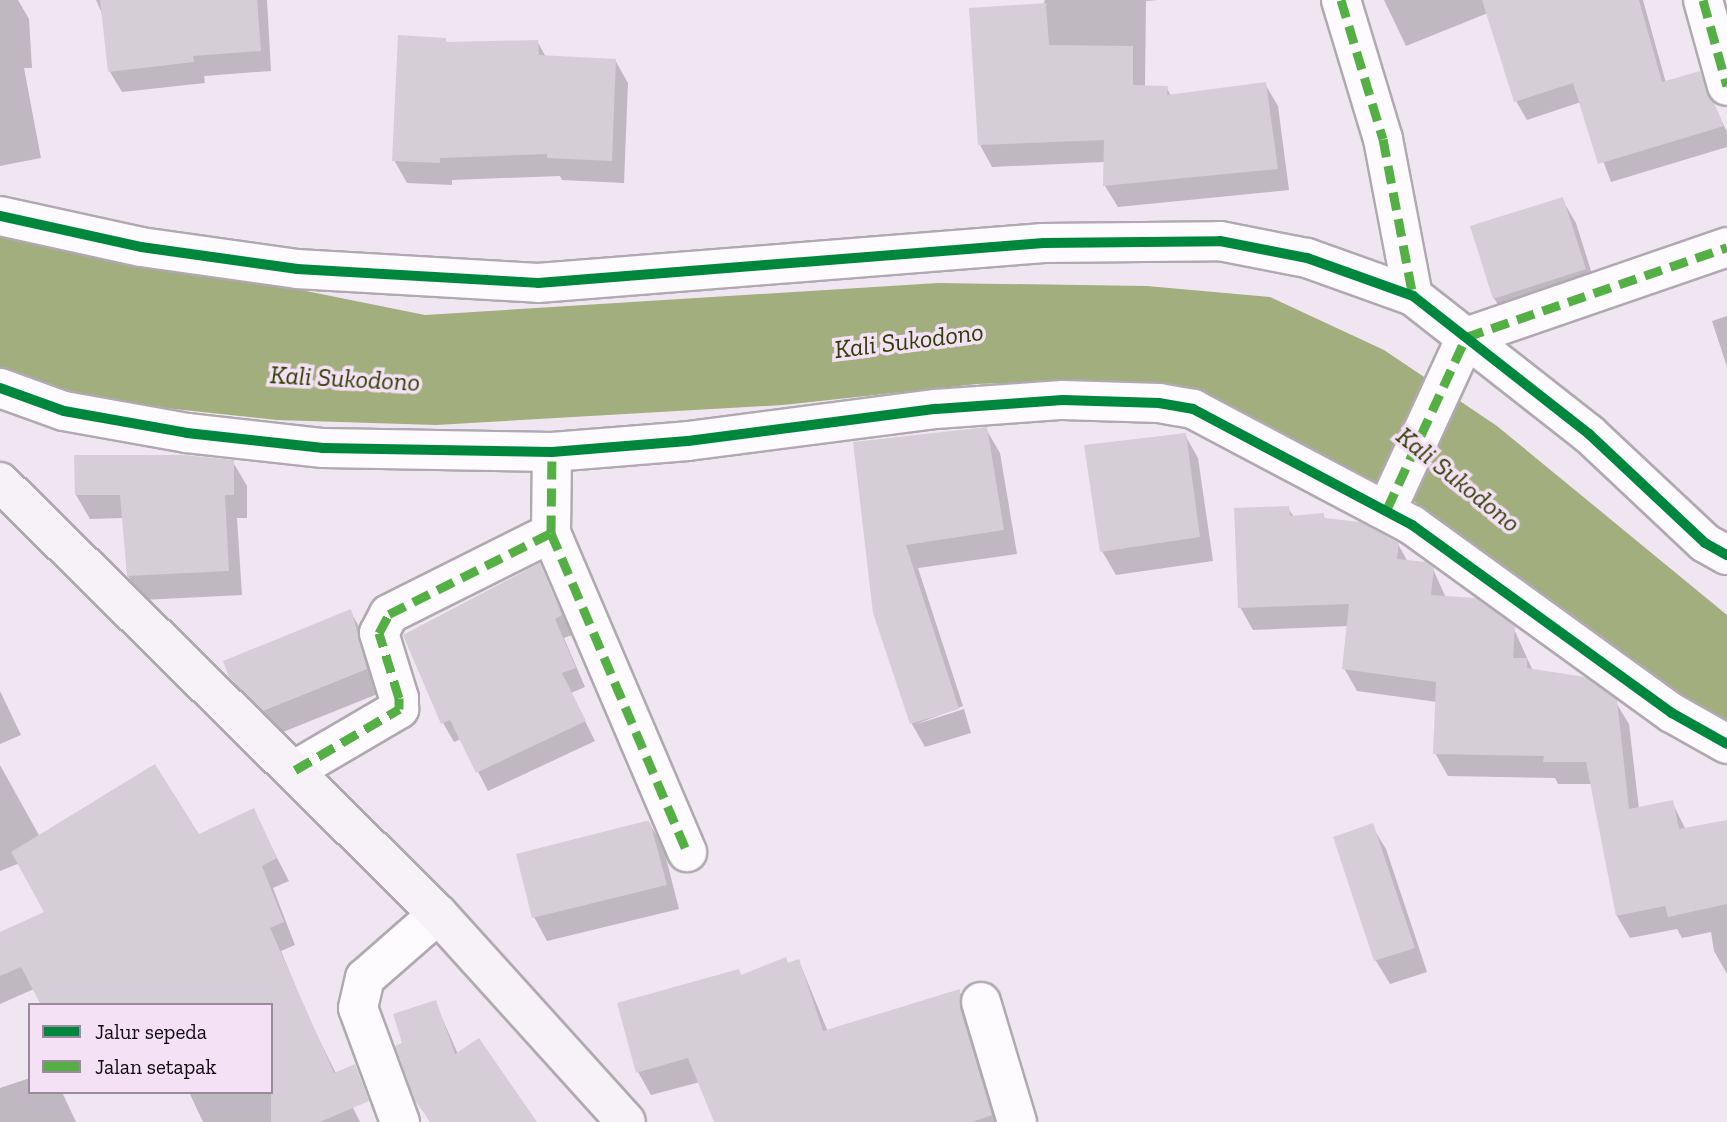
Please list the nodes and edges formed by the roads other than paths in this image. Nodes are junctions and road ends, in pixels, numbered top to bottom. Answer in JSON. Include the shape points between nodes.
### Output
{"nodes":[{"id":1,"x":1341,"y":0,"type":"edge"},
{"id":2,"x":1703,"y":0,"type":"edge"},
{"id":3,"x":1727,"y":86,"type":"edge"},
{"id":4,"x":0,"y":216,"type":"edge"},
{"id":5,"x":1727,"y":247,"type":"edge"},
{"id":6,"x":1413,"y":296,"type":"junction"},
{"id":7,"x":1466,"y":337,"type":"junction"},
{"id":8,"x":0,"y":388,"type":"edge"},
{"id":9,"x":552,"y":452,"type":"junction"},
{"id":10,"x":0,"y":482,"type":"edge"},
{"id":11,"x":1389,"y":503,"type":"junction"},
{"id":12,"x":551,"y":533,"type":"junction"},
{"id":13,"x":1727,"y":555,"type":"edge"},
{"id":14,"x":1727,"y":744,"type":"edge"},
{"id":15,"x":295,"y":770,"type":"junction"},
{"id":16,"x":687,"y":852,"type":"dead end"},
{"id":17,"x":438,"y":914,"type":"junction"},
{"id":18,"x":981,"y":1002,"type":"dead end"},
{"id":19,"x":400,"y":1122,"type":"edge"},
{"id":20,"x":626,"y":1122,"type":"edge"},
{"id":21,"x":1017,"y":1122,"type":"edge"}],
"edges":[{"from":1,"to":6,"type":"street","via":[[1384,139]]},
{"from":2,"to":3,"type":"street"},
{"from":4,"to":6,"type":"street","via":[[141,247],[297,269],[538,283],[1043,243],[1220,241],[1307,258]]},
{"from":5,"to":7,"type":"street"},
{"from":6,"to":7,"type":"street"},
{"from":7,"to":11,"type":"street"},
{"from":7,"to":13,"type":"street","via":[[1589,434],[1705,542]]},
{"from":8,"to":9,"type":"street","via":[[64,411],[241,439],[323,448]]},
{"from":9,"to":11,"type":"street","via":[[688,441],[936,408],[1063,401],[1159,402],[1216,420]]},
{"from":9,"to":12,"type":"street"},
{"from":10,"to":15,"type":"main road"},
{"from":11,"to":14,"type":"street","via":[[1672,713]]},
{"from":12,"to":15,"type":"street","via":[[390,614],[379,634],[399,698],[398,709]]},
{"from":12,"to":16,"type":"street"},
{"from":15,"to":17,"type":"main road"},
{"from":17,"to":19,"type":"street","via":[[365,978],[358,1008]]},
{"from":17,"to":20,"type":"main road"},
{"from":18,"to":21,"type":"street"}]}
